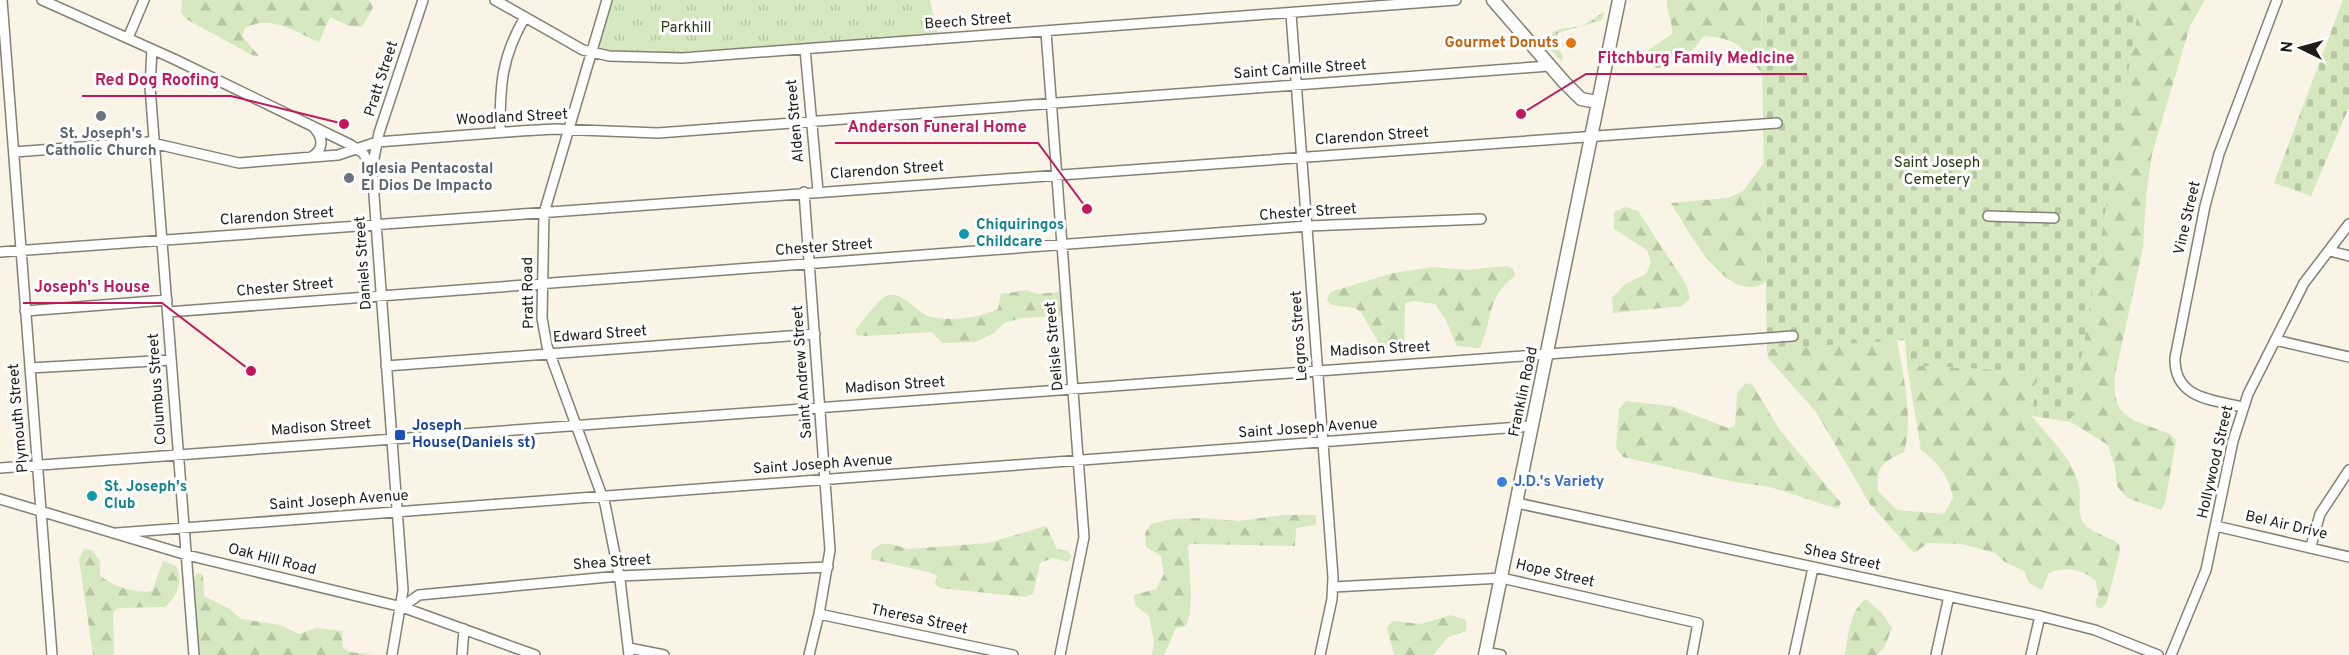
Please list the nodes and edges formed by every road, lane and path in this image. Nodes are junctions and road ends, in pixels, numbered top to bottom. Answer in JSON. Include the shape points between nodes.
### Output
{"nodes":[{"id":1,"x":2,"y":0,"type":"edge"},
{"id":2,"x":42,"y":0,"type":"edge"},
{"id":3,"x":144,"y":0,"type":"edge"},
{"id":4,"x":423,"y":0,"type":"edge"},
{"id":5,"x":495,"y":0,"type":"edge"},
{"id":6,"x":607,"y":0,"type":"edge"},
{"id":7,"x":1456,"y":0,"type":"edge"},
{"id":8,"x":1493,"y":0,"type":"edge"},
{"id":9,"x":1619,"y":0,"type":"edge"},
{"id":10,"x":2277,"y":0,"type":"edge"},
{"id":11,"x":1291,"y":14,"type":"junction"},
{"id":12,"x":525,"y":17,"type":"junction"},
{"id":13,"x":1046,"y":32,"type":"junction"},
{"id":14,"x":128,"y":38,"type":"junction"},
{"id":15,"x":152,"y":49,"type":"junction"},
{"id":16,"x":805,"y":49,"type":"junction"},
{"id":17,"x":591,"y":52,"type":"junction"},
{"id":18,"x":1549,"y":66,"type":"junction"},
{"id":19,"x":1296,"y":85,"type":"junction"},
{"id":20,"x":1597,"y":102,"type":"junction"},
{"id":21,"x":1053,"y":103,"type":"junction"},
{"id":22,"x":810,"y":121,"type":"junction"},
{"id":23,"x":1777,"y":123,"type":"dead end"},
{"id":24,"x":314,"y":128,"type":"junction"},
{"id":25,"x":569,"y":129,"type":"junction"},
{"id":26,"x":12,"y":131,"type":"junction"},
{"id":27,"x":0,"y":132,"type":"edge"},
{"id":28,"x":500,"y":132,"type":"junction"},
{"id":29,"x":1591,"y":135,"type":"junction"},
{"id":30,"x":377,"y":142,"type":"junction"},
{"id":31,"x":155,"y":143,"type":"junction"},
{"id":32,"x":356,"y":148,"type":"junction"},
{"id":33,"x":14,"y":152,"type":"junction"},
{"id":34,"x":311,"y":157,"type":"junction"},
{"id":35,"x":1301,"y":157,"type":"junction"},
{"id":36,"x":372,"y":168,"type":"junction"},
{"id":37,"x":1058,"y":175,"type":"junction"},
{"id":38,"x":818,"y":191,"type":"junction"},
{"id":39,"x":804,"y":192,"type":"junction"},
{"id":40,"x":544,"y":213,"type":"junction"},
{"id":41,"x":1988,"y":216,"type":"dead end"},
{"id":42,"x":2054,"y":218,"type":"dead end"},
{"id":43,"x":1481,"y":219,"type":"dead end"},
{"id":44,"x":377,"y":224,"type":"junction"},
{"id":45,"x":2349,"y":224,"type":"edge"},
{"id":46,"x":1308,"y":226,"type":"junction"},
{"id":47,"x":163,"y":240,"type":"junction"},
{"id":48,"x":1062,"y":247,"type":"junction"},
{"id":49,"x":20,"y":251,"type":"junction"},
{"id":50,"x":2330,"y":251,"type":"junction"},
{"id":51,"x":0,"y":252,"type":"edge"},
{"id":52,"x":2349,"y":256,"type":"edge"},
{"id":53,"x":810,"y":264,"type":"junction"},
{"id":54,"x":541,"y":284,"type":"junction"},
{"id":55,"x":382,"y":295,"type":"junction"},
{"id":56,"x":167,"y":300,"type":"junction"},
{"id":57,"x":25,"y":311,"type":"junction"},
{"id":58,"x":168,"y":312,"type":"junction"},
{"id":59,"x":815,"y":334,"type":"junction"},
{"id":60,"x":1793,"y":336,"type":"dead end"},
{"id":61,"x":2275,"y":340,"type":"junction"},
{"id":62,"x":550,"y":354,"type":"junction"},
{"id":63,"x":1546,"y":355,"type":"junction"},
{"id":64,"x":2349,"y":357,"type":"edge"},
{"id":65,"x":171,"y":360,"type":"junction"},
{"id":66,"x":386,"y":366,"type":"junction"},
{"id":67,"x":30,"y":368,"type":"junction"},
{"id":68,"x":1316,"y":369,"type":"junction"},
{"id":69,"x":1074,"y":387,"type":"junction"},
{"id":70,"x":821,"y":406,"type":"junction"},
{"id":71,"x":2243,"y":406,"type":"junction"},
{"id":72,"x":576,"y":425,"type":"junction"},
{"id":73,"x":1532,"y":426,"type":"junction"},
{"id":74,"x":392,"y":438,"type":"junction"},
{"id":75,"x":1323,"y":443,"type":"junction"},
{"id":76,"x":178,"y":453,"type":"junction"},
{"id":77,"x":1079,"y":459,"type":"junction"},
{"id":78,"x":37,"y":465,"type":"junction"},
{"id":79,"x":0,"y":468,"type":"edge"},
{"id":80,"x":2349,"y":470,"type":"edge"},
{"id":81,"x":826,"y":480,"type":"junction"},
{"id":82,"x":602,"y":496,"type":"junction"},
{"id":83,"x":0,"y":499,"type":"edge"},
{"id":84,"x":1517,"y":503,"type":"junction"},
{"id":85,"x":42,"y":511,"type":"junction"},
{"id":86,"x":397,"y":512,"type":"junction"},
{"id":87,"x":2216,"y":526,"type":"junction"},
{"id":88,"x":185,"y":527,"type":"junction"},
{"id":89,"x":117,"y":533,"type":"junction"},
{"id":90,"x":2311,"y":546,"type":"junction"},
{"id":91,"x":187,"y":555,"type":"junction"},
{"id":92,"x":2349,"y":557,"type":"edge"},
{"id":93,"x":828,"y":567,"type":"junction"},
{"id":94,"x":1813,"y":568,"type":"junction"},
{"id":95,"x":620,"y":576,"type":"junction"},
{"id":96,"x":1502,"y":578,"type":"junction"},
{"id":97,"x":1333,"y":587,"type":"junction"},
{"id":98,"x":1949,"y":596,"type":"junction"},
{"id":99,"x":402,"y":607,"type":"junction"},
{"id":100,"x":819,"y":614,"type":"junction"},
{"id":101,"x":2040,"y":616,"type":"junction"},
{"id":102,"x":464,"y":629,"type":"junction"},
{"id":103,"x":629,"y":651,"type":"edge"},
{"id":104,"x":1485,"y":653,"type":"edge"},
{"id":105,"x":52,"y":655,"type":"edge"},
{"id":106,"x":194,"y":655,"type":"edge"},
{"id":107,"x":392,"y":655,"type":"edge"},
{"id":108,"x":462,"y":655,"type":"edge"},
{"id":109,"x":535,"y":655,"type":"edge"},
{"id":110,"x":664,"y":655,"type":"edge"},
{"id":111,"x":809,"y":655,"type":"edge"},
{"id":112,"x":1013,"y":655,"type":"edge"},
{"id":113,"x":1060,"y":655,"type":"edge"},
{"id":114,"x":1320,"y":655,"type":"edge"},
{"id":115,"x":1501,"y":655,"type":"edge"},
{"id":116,"x":1692,"y":655,"type":"edge"},
{"id":117,"x":1794,"y":655,"type":"edge"},
{"id":118,"x":1936,"y":655,"type":"edge"},
{"id":119,"x":2031,"y":655,"type":"edge"},
{"id":120,"x":2158,"y":655,"type":"edge"},
{"id":121,"x":2171,"y":655,"type":"edge"}],
"edges":[{"from":1,"to":26,"type":"street","name":"Plymouth Street"},
{"from":2,"to":14,"type":"street"},
{"from":3,"to":14,"type":"street"},
{"from":4,"to":30,"type":"street","name":"Pratt Street"},
{"from":5,"to":12,"type":"street","name":"Beech Street"},
{"from":6,"to":17,"type":"street","name":"Pratt Road"},
{"from":7,"to":11,"type":"street","name":"Beech Street"},
{"from":8,"to":18,"type":"main road"},
{"from":9,"to":20,"type":"main road","name":"Franklin Road"},
{"from":10,"to":71,"type":"street","name":"Vine Street","via":[[2219,154],[2175,358],[2176,375],[2189,392]]},
{"from":11,"to":13,"type":"street","name":"Beech Street"},
{"from":11,"to":19,"type":"street","name":"Legros Street"},
{"from":12,"to":17,"type":"street","name":"Beech Street"},
{"from":12,"to":28,"type":"street","via":[[511,42],[500,84]]},
{"from":13,"to":16,"type":"street","name":"Beech Street"},
{"from":13,"to":21,"type":"street","name":"Delisle Street"},
{"from":14,"to":15,"type":"street"},
{"from":15,"to":24,"type":"street"},
{"from":15,"to":31,"type":"street","name":"Columbus Street","via":[[149,59]]},
{"from":16,"to":17,"type":"street","name":"Beech Street","via":[[682,58]]},
{"from":16,"to":22,"type":"street","name":"Alden Street"},
{"from":17,"to":25,"type":"street","name":"Pratt Road"},
{"from":18,"to":19,"type":"street","name":"Saint Camille Street"},
{"from":18,"to":20,"type":"main road","via":[[1581,99]]},
{"from":19,"to":21,"type":"street","name":"Saint Camille Street"},
{"from":19,"to":35,"type":"street","name":"Legros Street"},
{"from":20,"to":29,"type":"main road","name":"Franklin Road"},
{"from":21,"to":22,"type":"street","name":"Woodland Street"},
{"from":21,"to":37,"type":"street","name":"Delisle Street"},
{"from":22,"to":25,"type":"street","name":"Woodland Street","via":[[649,133]]},
{"from":22,"to":38,"type":"street","name":"Alden Street"},
{"from":23,"to":29,"type":"street","name":"Clarendon Street"},
{"from":24,"to":32,"type":"street"},
{"from":24,"to":34,"type":"street","via":[[321,145]]},
{"from":25,"to":28,"type":"street","name":"Woodland Street"},
{"from":25,"to":40,"type":"street","name":"Pratt Road"},
{"from":26,"to":27,"type":"street"},
{"from":26,"to":33,"type":"street","name":"Plymouth Street"},
{"from":28,"to":30,"type":"street","name":"Woodland Street"},
{"from":29,"to":35,"type":"street","name":"Clarendon Street"},
{"from":29,"to":63,"type":"main road","name":"Franklin Road"},
{"from":30,"to":32,"type":"street","name":"Woodland Street"},
{"from":30,"to":36,"type":"street","name":"Pratt Street"},
{"from":31,"to":33,"type":"street","name":"Woodland Street"},
{"from":31,"to":34,"type":"street","name":"Woodland Street","via":[[235,162]]},
{"from":31,"to":47,"type":"street","name":"Columbus Street"},
{"from":32,"to":34,"type":"street","name":"Woodland Street"},
{"from":32,"to":36,"type":"street"},
{"from":33,"to":49,"type":"street","name":"Plymouth Street"},
{"from":35,"to":37,"type":"street","name":"Clarendon Street"},
{"from":35,"to":46,"type":"street","name":"Legros Street"},
{"from":36,"to":44,"type":"street","name":"Daniels Street"},
{"from":37,"to":38,"type":"street","name":"Clarendon Street"},
{"from":37,"to":48,"type":"street","name":"Delisle Street"},
{"from":38,"to":39,"type":"street","name":"Clarendon Street"},
{"from":39,"to":40,"type":"street","name":"Clarendon Street"},
{"from":39,"to":53,"type":"street","name":"Saint Andrew Street"},
{"from":40,"to":44,"type":"street","name":"Clarendon Street"},
{"from":40,"to":54,"type":"street","name":"Pratt Road"},
{"from":41,"to":42,"type":"street"},
{"from":43,"to":46,"type":"street","name":"Chester Street"},
{"from":44,"to":47,"type":"street","name":"Clarendon Street"},
{"from":44,"to":55,"type":"street","name":"Daniels Street"},
{"from":45,"to":50,"type":"street","name":"Hollywood Street"},
{"from":46,"to":48,"type":"street","name":"Chester Street"},
{"from":46,"to":68,"type":"street","name":"Legros Street"},
{"from":47,"to":49,"type":"street","name":"Clarendon Street"},
{"from":47,"to":56,"type":"street","name":"Columbus Street"},
{"from":48,"to":53,"type":"street","name":"Chester Street"},
{"from":48,"to":69,"type":"street","name":"Delisle Street"},
{"from":49,"to":51,"type":"street","name":"Clarendon Street"},
{"from":49,"to":57,"type":"street","name":"Plymouth Street"},
{"from":50,"to":52,"type":"street"},
{"from":50,"to":61,"type":"street","name":"Hollywood Street","via":[[2304,283]]},
{"from":53,"to":54,"type":"street","name":"Chester Street"},
{"from":53,"to":59,"type":"street","name":"Saint Andrew Street"},
{"from":54,"to":55,"type":"street","name":"Chester Street"},
{"from":54,"to":62,"type":"street","name":"Pratt Road","via":[[542,328]]},
{"from":55,"to":58,"type":"street","name":"Chester Street"},
{"from":55,"to":66,"type":"street","name":"Daniels Street"},
{"from":56,"to":57,"type":"street"},
{"from":56,"to":58,"type":"street","name":"Columbus Street"},
{"from":57,"to":67,"type":"street","name":"Plymouth Street"},
{"from":58,"to":65,"type":"street","name":"Columbus Street"},
{"from":59,"to":62,"type":"street","name":"Edward Street"},
{"from":59,"to":70,"type":"street","name":"Saint Andrew Street"},
{"from":60,"to":63,"type":"street","name":"Madison Street"},
{"from":61,"to":64,"type":"street"},
{"from":61,"to":71,"type":"street","name":"Hollywood Street"},
{"from":62,"to":66,"type":"street","name":"Edward Street"},
{"from":62,"to":72,"type":"street","name":"Pratt Road"},
{"from":63,"to":68,"type":"street","name":"Madison Street"},
{"from":63,"to":73,"type":"main road","name":"Franklin Road"},
{"from":65,"to":67,"type":"street"},
{"from":65,"to":76,"type":"street","name":"Columbus Street"},
{"from":66,"to":74,"type":"street","name":"Daniels Street"},
{"from":67,"to":78,"type":"street","name":"Plymouth Street"},
{"from":68,"to":69,"type":"street","name":"Madison Street"},
{"from":68,"to":75,"type":"street","name":"Legros Street"},
{"from":69,"to":70,"type":"street","name":"Madison Street"},
{"from":69,"to":77,"type":"street","name":"Delisle Street"},
{"from":70,"to":72,"type":"street","name":"Madison Street"},
{"from":70,"to":81,"type":"street","name":"Saint Andrew Street"},
{"from":71,"to":87,"type":"street","name":"Hollywood Street"},
{"from":72,"to":74,"type":"street","name":"Madison Street"},
{"from":72,"to":82,"type":"street","name":"Pratt Road"},
{"from":73,"to":75,"type":"street","name":"Saint Joseph Avenue"},
{"from":73,"to":84,"type":"main road","name":"Franklin Road"},
{"from":74,"to":76,"type":"street","name":"Madison Street"},
{"from":74,"to":86,"type":"street","name":"Daniels Street"},
{"from":75,"to":77,"type":"street","name":"Saint Joseph Avenue"},
{"from":75,"to":97,"type":"street","name":"Legros Street"},
{"from":76,"to":78,"type":"street","name":"Madison Street"},
{"from":76,"to":88,"type":"street","name":"Columbus Street"},
{"from":77,"to":81,"type":"street","name":"Saint Joseph Avenue"},
{"from":77,"to":113,"type":"street","name":"Delisle Street","via":[[1084,537]]},
{"from":78,"to":79,"type":"street","name":"Madison Street"},
{"from":78,"to":85,"type":"street","name":"Plymouth Street"},
{"from":80,"to":90,"type":"street","via":[[2320,514]]},
{"from":81,"to":82,"type":"street","name":"Saint Joseph Avenue"},
{"from":81,"to":93,"type":"street","name":"Saint Andrew Street"},
{"from":82,"to":86,"type":"street","name":"Saint Joseph Avenue"},
{"from":82,"to":95,"type":"street","name":"Pratt Road"},
{"from":83,"to":85,"type":"street","name":"Oak Hill Road"},
{"from":84,"to":94,"type":"street","name":"Shea Street"},
{"from":84,"to":96,"type":"main road","name":"Franklin Road"},
{"from":85,"to":89,"type":"street","name":"Oak Hill Road"},
{"from":85,"to":105,"type":"street","name":"Plymouth Street"},
{"from":86,"to":88,"type":"street","name":"Saint Joseph Avenue"},
{"from":86,"to":99,"type":"street","name":"Daniels Street"},
{"from":87,"to":90,"type":"street","name":"Bel Air Drive"},
{"from":87,"to":121,"type":"street","name":"Hollywood Street","via":[[2206,570]]},
{"from":88,"to":89,"type":"street","name":"Saint Joseph Avenue"},
{"from":88,"to":91,"type":"street","name":"Columbus Street"},
{"from":89,"to":91,"type":"street","name":"Oak Hill Road"},
{"from":90,"to":92,"type":"street","name":"Bel Air Drive"},
{"from":91,"to":99,"type":"street","name":"Oak Hill Road"},
{"from":91,"to":106,"type":"street","name":"Columbus Street"},
{"from":93,"to":95,"type":"street","name":"Shea Street"},
{"from":93,"to":100,"type":"street","name":"Saint Andrew Street"},
{"from":94,"to":98,"type":"street","name":"Shea Street"},
{"from":94,"to":117,"type":"street"},
{"from":95,"to":99,"type":"street","name":"Shea Street","via":[[419,595]]},
{"from":95,"to":103,"type":"street","name":"Pratt Road"},
{"from":96,"to":97,"type":"street","name":"Hope Street"},
{"from":96,"to":104,"type":"main road","name":"Franklin Road"},
{"from":96,"to":116,"type":"street","name":"Hope Street","via":[[1698,623]]},
{"from":97,"to":114,"type":"street","name":"Legros Street"},
{"from":98,"to":101,"type":"street","name":"Shea Street"},
{"from":98,"to":118,"type":"street"},
{"from":99,"to":102,"type":"street","name":"Oak Hill Road"},
{"from":99,"to":107,"type":"street","name":"Daniels Street"},
{"from":100,"to":111,"type":"street","name":"Saint Andrew Street"},
{"from":100,"to":112,"type":"street","name":"Theresa Street"},
{"from":101,"to":119,"type":"street"},
{"from":101,"to":120,"type":"street","name":"Shea Street","via":[[2103,632]]},
{"from":102,"to":108,"type":"street"},
{"from":102,"to":109,"type":"street","name":"Oak Hill Road"},
{"from":103,"to":110,"type":"street"},
{"from":104,"to":115,"type":"street"}]}
